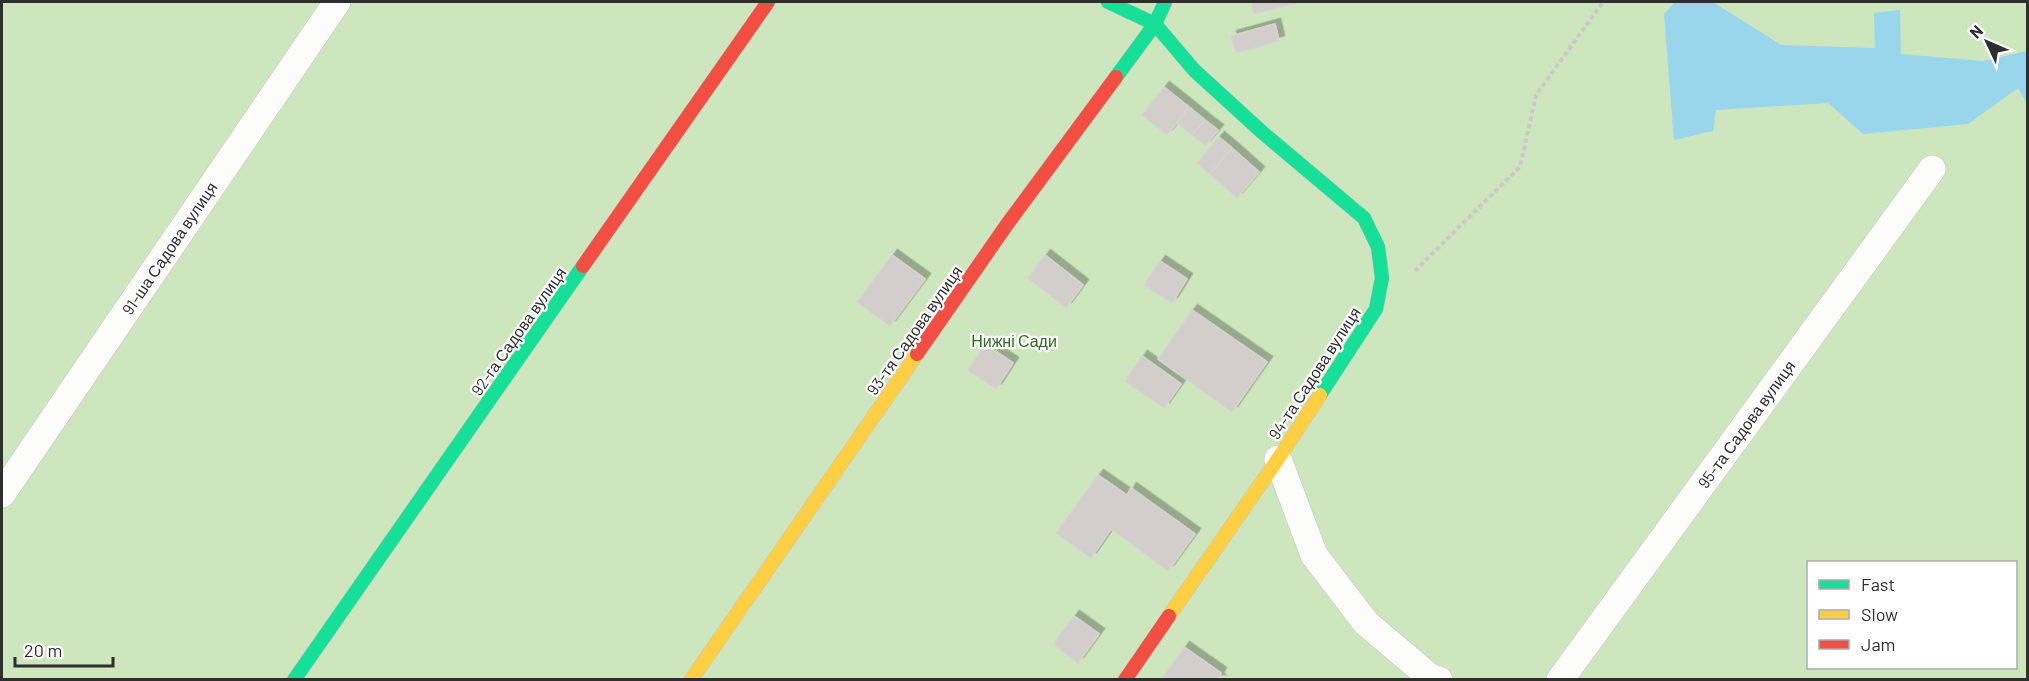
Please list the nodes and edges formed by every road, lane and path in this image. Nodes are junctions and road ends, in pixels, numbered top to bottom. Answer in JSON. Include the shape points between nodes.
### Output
{"nodes":[{"id":1,"x":337,"y":2,"type":"edge"},
{"id":2,"x":768,"y":2,"type":"edge"},
{"id":3,"x":1108,"y":2,"type":"edge"},
{"id":4,"x":1165,"y":2,"type":"edge"},
{"id":5,"x":1603,"y":2,"type":"edge"},
{"id":6,"x":1155,"y":24,"type":"junction"},
{"id":7,"x":1932,"y":169,"type":"dead end"},
{"id":8,"x":1410,"y":276,"type":"dead end"},
{"id":9,"x":1278,"y":459,"type":"junction"},
{"id":10,"x":2,"y":494,"type":"edge"},
{"id":11,"x":294,"y":680,"type":"edge"},
{"id":12,"x":691,"y":680,"type":"edge"},
{"id":13,"x":1125,"y":680,"type":"edge"},
{"id":14,"x":1439,"y":680,"type":"edge"},
{"id":15,"x":1560,"y":680,"type":"edge"}],
"edges":[{"from":1,"to":10,"type":"street","name":"91-ша Садова вулиця"},
{"from":2,"to":11,"type":"street","name":"92-га Садова вулиця"},
{"from":3,"to":6,"type":"street"},
{"from":4,"to":6,"type":"street","name":"93-тя Садова вулиця"},
{"from":5,"to":8,"type":"path","via":[[1536,95],[1520,167]]},
{"from":6,"to":9,"type":"street","name":"94-та Садова вулиця","via":[[1194,70],[1364,218],[1378,247],[1382,278],[1376,309]]},
{"from":6,"to":12,"type":"street","name":"93-тя Садова вулиця","via":[[1008,224]]},
{"from":7,"to":15,"type":"street","name":"95-та Садова вулиця"},
{"from":9,"to":13,"type":"street","name":"94-та Садова вулиця"},
{"from":9,"to":14,"type":"street","via":[[1314,555],[1366,623],[1430,677]]}]}
